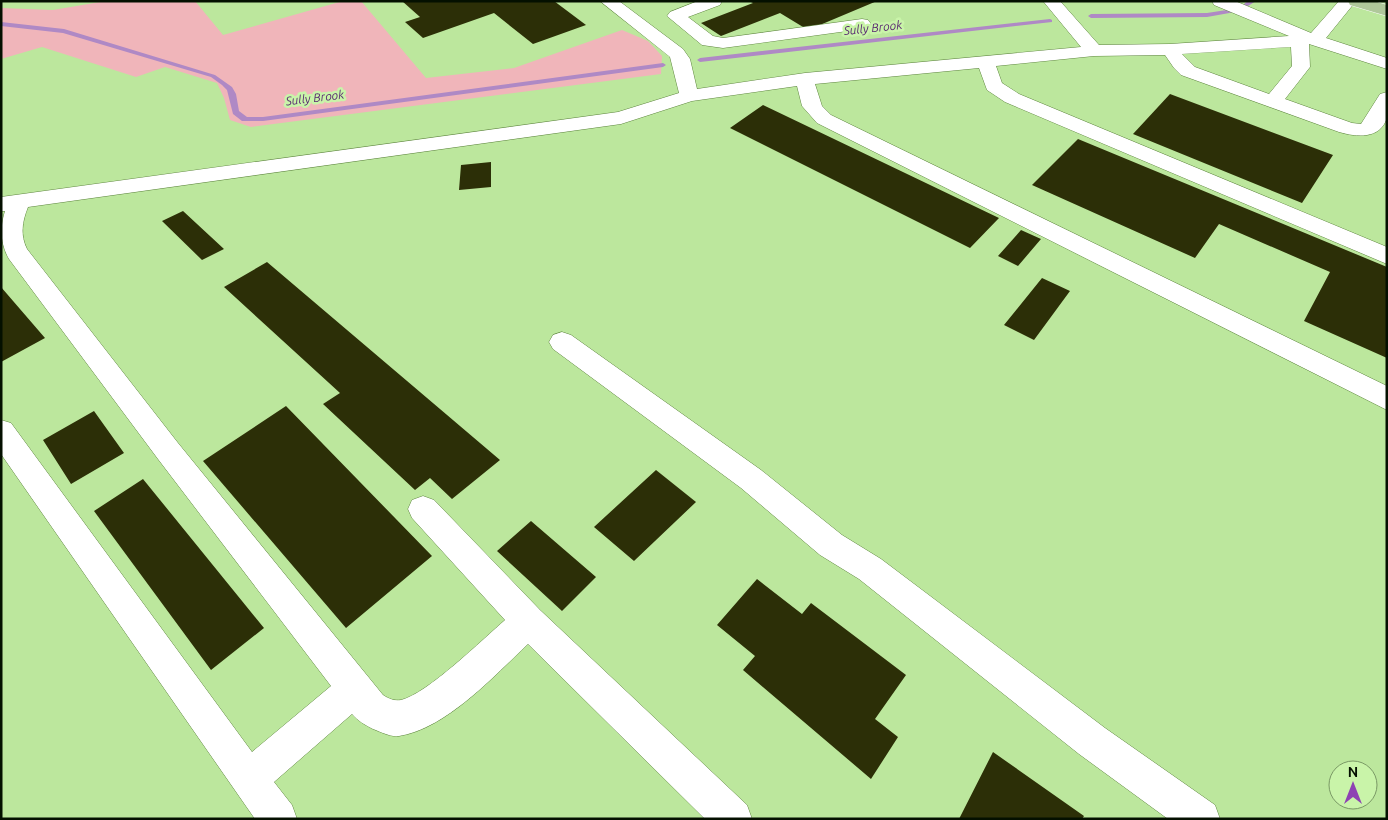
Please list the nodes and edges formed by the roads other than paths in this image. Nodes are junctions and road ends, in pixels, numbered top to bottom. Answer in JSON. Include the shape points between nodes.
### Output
{"nodes":[{"id":1,"x":608,"y":1,"type":"edge"},
{"id":2,"x":714,"y":1,"type":"edge"},
{"id":3,"x":1220,"y":1,"type":"edge"},
{"id":4,"x":1348,"y":1,"type":"edge"},
{"id":5,"x":1356,"y":1,"type":"edge"},
{"id":6,"x":1055,"y":2,"type":"edge"},
{"id":7,"x":1387,"y":11,"type":"edge"},
{"id":8,"x":862,"y":24,"type":"dead end"},
{"id":9,"x":1305,"y":40,"type":"junction"},
{"id":10,"x":1170,"y":50,"type":"junction"},
{"id":11,"x":1094,"y":51,"type":"junction"},
{"id":12,"x":986,"y":62,"type":"junction"},
{"id":13,"x":1387,"y":64,"type":"edge"},
{"id":14,"x":805,"y":79,"type":"junction"},
{"id":15,"x":689,"y":96,"type":"junction"},
{"id":16,"x":1387,"y":98,"type":"edge"},
{"id":17,"x":1272,"y":102,"type":"junction"},
{"id":18,"x":11,"y":202,"type":"edge"},
{"id":19,"x":1387,"y":256,"type":"edge"},
{"id":20,"x":562,"y":342,"type":"dead end"},
{"id":21,"x":1387,"y":399,"type":"edge"},
{"id":22,"x":1,"y":431,"type":"edge"},
{"id":23,"x":423,"y":509,"type":"dead end"},
{"id":24,"x":528,"y":621,"type":"junction"},
{"id":25,"x":355,"y":688,"type":"junction"},
{"id":26,"x":249,"y":779,"type":"junction"},
{"id":27,"x":278,"y":819,"type":"edge"},
{"id":28,"x":733,"y":819,"type":"edge"},
{"id":29,"x":1201,"y":819,"type":"edge"}],
"edges":[{"from":1,"to":15,"type":"lane","via":[[677,53]]},
{"from":2,"to":8,"type":"lane","via":[[676,16],[708,40],[722,43]]},
{"from":3,"to":9,"type":"lane"},
{"from":4,"to":9,"type":"lane","via":[[1319,36]]},
{"from":5,"to":7,"type":"main road"},
{"from":6,"to":11,"type":"lane"},
{"from":9,"to":10,"type":"lane"},
{"from":9,"to":13,"type":"lane"},
{"from":9,"to":17,"type":"lane","via":[[1301,67]]},
{"from":10,"to":11,"type":"lane"},
{"from":10,"to":17,"type":"lane","via":[[1188,70]]},
{"from":11,"to":12,"type":"lane"},
{"from":12,"to":14,"type":"lane"},
{"from":12,"to":19,"type":"lane","via":[[994,86],[1012,98]]},
{"from":14,"to":15,"type":"lane"},
{"from":14,"to":21,"type":"lane","via":[[810,105],[824,120]]},
{"from":15,"to":18,"type":"lane","via":[[621,118]]},
{"from":16,"to":17,"type":"lane","via":[[1372,126],[1361,130],[1331,124]]},
{"from":18,"to":25,"type":"lane","via":[[10,228],[17,253]]},
{"from":20,"to":29,"type":"lane","via":[[751,479],[831,545],[870,568],[1092,741]]},
{"from":22,"to":26,"type":"lane"},
{"from":23,"to":24,"type":"lane"},
{"from":24,"to":25,"type":"lane","via":[[439,699],[418,713],[399,718],[382,715],[370,708]]},
{"from":24,"to":28,"type":"lane"},
{"from":25,"to":26,"type":"lane"},
{"from":26,"to":27,"type":"lane"}]}
